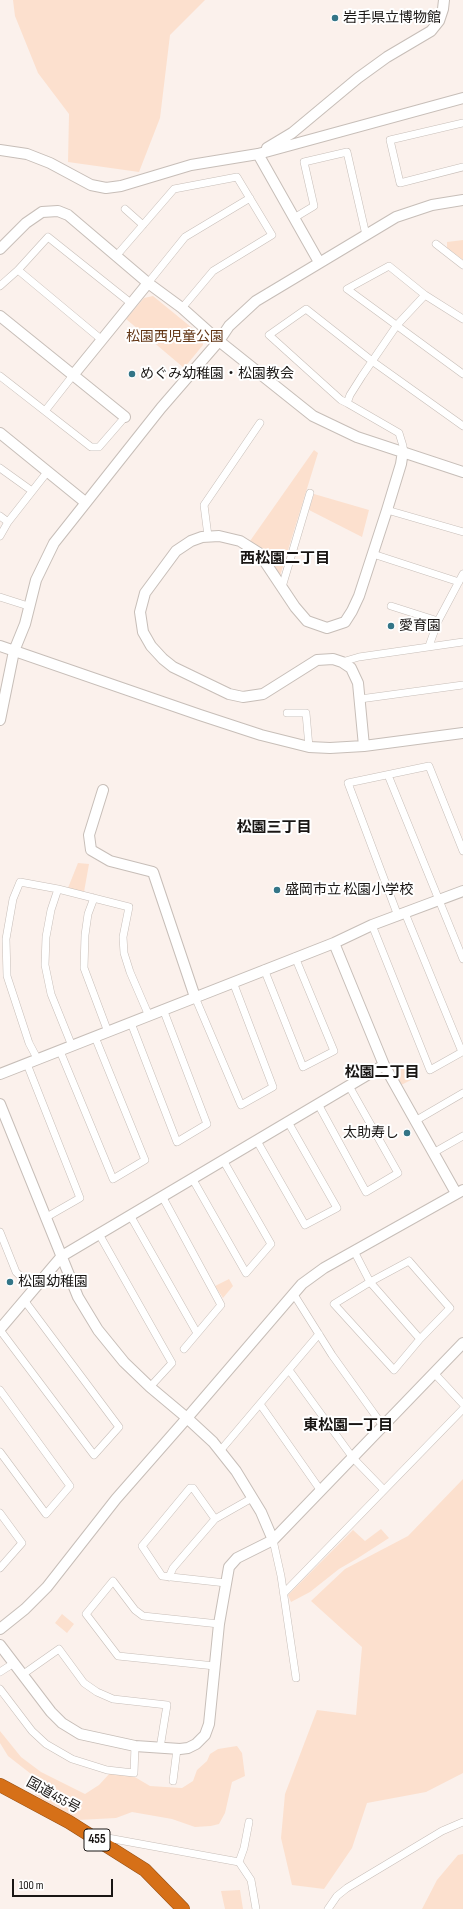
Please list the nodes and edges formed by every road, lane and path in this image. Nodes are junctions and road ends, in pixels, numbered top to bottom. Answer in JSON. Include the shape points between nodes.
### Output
{"nodes":[{"id":1,"x":444,"y":0,"type":"edge"},
{"id":2,"x":463,"y":98,"type":"edge"},
{"id":3,"x":463,"y":123,"type":"edge"},
{"id":4,"x":0,"y":150,"type":"edge"},
{"id":5,"x":258,"y":154,"type":"junction"},
{"id":6,"x":463,"y":167,"type":"edge"},
{"id":7,"x":250,"y":198,"type":"junction"},
{"id":8,"x":463,"y":200,"type":"edge"},
{"id":9,"x":125,"y":209,"type":"dead end"},
{"id":10,"x":294,"y":218,"type":"junction"},
{"id":11,"x":143,"y":225,"type":"junction"},
{"id":12,"x":366,"y":235,"type":"junction"},
{"id":13,"x":436,"y":244,"type":"dead end"},
{"id":14,"x":0,"y":249,"type":"edge"},
{"id":15,"x":117,"y":255,"type":"junction"},
{"id":16,"x":319,"y":262,"type":"junction"},
{"id":17,"x":463,"y":265,"type":"edge"},
{"id":18,"x":18,"y":270,"type":"junction"},
{"id":19,"x":148,"y":283,"type":"junction"},
{"id":20,"x":0,"y":286,"type":"edge"},
{"id":21,"x":425,"y":295,"type":"junction"},
{"id":22,"x":132,"y":304,"type":"junction"},
{"id":23,"x":182,"y":308,"type":"junction"},
{"id":24,"x":0,"y":316,"type":"edge"},
{"id":25,"x":463,"y":320,"type":"edge"},
{"id":26,"x":397,"y":325,"type":"junction"},
{"id":27,"x":102,"y":340,"type":"junction"},
{"id":28,"x":219,"y":340,"type":"junction"},
{"id":29,"x":372,"y":361,"type":"junction"},
{"id":30,"x":74,"y":374,"type":"junction"},
{"id":31,"x":463,"y":374,"type":"edge"},
{"id":32,"x":0,"y":376,"type":"edge"},
{"id":33,"x":347,"y":403,"type":"junction"},
{"id":34,"x":45,"y":411,"type":"junction"},
{"id":35,"x":125,"y":417,"type":"joint"},
{"id":36,"x":260,"y":423,"type":"dead end"},
{"id":37,"x":463,"y":426,"type":"edge"},
{"id":38,"x":0,"y":433,"type":"edge"},
{"id":39,"x":403,"y":451,"type":"junction"},
{"id":40,"x":0,"y":468,"type":"edge"},
{"id":41,"x":48,"y":471,"type":"junction"},
{"id":42,"x":463,"y":472,"type":"edge"},
{"id":43,"x":32,"y":491,"type":"junction"},
{"id":44,"x":310,"y":493,"type":"dead end"},
{"id":45,"x":85,"y":502,"type":"junction"},
{"id":46,"x":387,"y":510,"type":"junction"},
{"id":47,"x":0,"y":516,"type":"edge"},
{"id":48,"x":8,"y":522,"type":"junction"},
{"id":49,"x":463,"y":532,"type":"edge"},
{"id":50,"x":0,"y":536,"type":"edge"},
{"id":51,"x":208,"y":536,"type":"junction"},
{"id":52,"x":373,"y":554,"type":"junction"},
{"id":53,"x":463,"y":574,"type":"edge"},
{"id":54,"x":459,"y":582,"type":"junction"},
{"id":55,"x":282,"y":587,"type":"junction"},
{"id":56,"x":0,"y":597,"type":"edge"},
{"id":57,"x":28,"y":606,"type":"junction"},
{"id":58,"x":391,"y":606,"type":"dead end"},
{"id":59,"x":438,"y":621,"type":"junction"},
{"id":60,"x":463,"y":642,"type":"edge"},
{"id":61,"x":0,"y":646,"type":"edge"},
{"id":62,"x":428,"y":646,"type":"junction"},
{"id":63,"x":14,"y":651,"type":"junction"},
{"id":64,"x":342,"y":662,"type":"junction"},
{"id":65,"x":463,"y":685,"type":"edge"},
{"id":66,"x":360,"y":699,"type":"junction"},
{"id":67,"x":287,"y":713,"type":"dead end"},
{"id":68,"x":0,"y":720,"type":"edge"},
{"id":69,"x":463,"y":733,"type":"edge"},
{"id":70,"x":364,"y":746,"type":"junction"},
{"id":71,"x":309,"y":747,"type":"junction"},
{"id":72,"x":388,"y":775,"type":"junction"},
{"id":73,"x":103,"y":790,"type":"dead end"},
{"id":74,"x":463,"y":851,"type":"edge"},
{"id":75,"x":58,"y":888,"type":"junction"},
{"id":76,"x":463,"y":892,"type":"edge"},
{"id":77,"x":94,"y":898,"type":"junction"},
{"id":78,"x":439,"y":900,"type":"junction"},
{"id":79,"x":401,"y":914,"type":"junction"},
{"id":80,"x":372,"y":925,"type":"junction"},
{"id":81,"x":334,"y":943,"type":"junction"},
{"id":82,"x":295,"y":957,"type":"junction"},
{"id":83,"x":463,"y":959,"type":"edge"},
{"id":84,"x":264,"y":969,"type":"junction"},
{"id":85,"x":233,"y":982,"type":"junction"},
{"id":86,"x":195,"y":997,"type":"junction"},
{"id":87,"x":163,"y":1009,"type":"junction"},
{"id":88,"x":149,"y":1016,"type":"junction"},
{"id":89,"x":131,"y":1023,"type":"junction"},
{"id":90,"x":108,"y":1032,"type":"junction"},
{"id":91,"x":96,"y":1037,"type":"junction"},
{"id":92,"x":72,"y":1046,"type":"junction"},
{"id":93,"x":60,"y":1051,"type":"junction"},
{"id":94,"x":38,"y":1060,"type":"junction"},
{"id":95,"x":27,"y":1064,"type":"junction"},
{"id":96,"x":384,"y":1065,"type":"junction"},
{"id":97,"x":0,"y":1074,"type":"edge"},
{"id":98,"x":349,"y":1086,"type":"junction"},
{"id":99,"x":463,"y":1093,"type":"edge"},
{"id":100,"x":0,"y":1104,"type":"edge"},
{"id":101,"x":318,"y":1104,"type":"junction"},
{"id":102,"x":415,"y":1121,"type":"junction"},
{"id":103,"x":288,"y":1122,"type":"junction"},
{"id":104,"x":463,"y":1136,"type":"edge"},
{"id":105,"x":257,"y":1141,"type":"junction"},
{"id":106,"x":433,"y":1154,"type":"junction"},
{"id":107,"x":223,"y":1160,"type":"junction"},
{"id":108,"x":192,"y":1178,"type":"junction"},
{"id":109,"x":460,"y":1192,"type":"edge"},
{"id":110,"x":162,"y":1196,"type":"junction"},
{"id":111,"x":130,"y":1216,"type":"junction"},
{"id":112,"x":45,"y":1218,"type":"junction"},
{"id":113,"x":0,"y":1232,"type":"edge"},
{"id":114,"x":99,"y":1234,"type":"junction"},
{"id":115,"x":354,"y":1251,"type":"junction"},
{"id":116,"x":62,"y":1256,"type":"junction"},
{"id":117,"x":370,"y":1282,"type":"junction"},
{"id":118,"x":34,"y":1289,"type":"junction"},
{"id":119,"x":293,"y":1293,"type":"junction"},
{"id":120,"x":24,"y":1300,"type":"junction"},
{"id":121,"x":0,"y":1329,"type":"edge"},
{"id":122,"x":197,"y":1333,"type":"junction"},
{"id":123,"x":318,"y":1334,"type":"junction"},
{"id":124,"x":420,"y":1338,"type":"junction"},
{"id":125,"x":462,"y":1346,"type":"edge"},
{"id":126,"x":184,"y":1349,"type":"dead end"},
{"id":127,"x":289,"y":1370,"type":"junction"},
{"id":128,"x":434,"y":1373,"type":"junction"},
{"id":129,"x":150,"y":1388,"type":"junction"},
{"id":130,"x":0,"y":1390,"type":"edge"},
{"id":131,"x":260,"y":1404,"type":"junction"},
{"id":132,"x":463,"y":1404,"type":"edge"},
{"id":133,"x":463,"y":1409,"type":"edge"},
{"id":134,"x":187,"y":1418,"type":"junction"},
{"id":135,"x":383,"y":1426,"type":"junction"},
{"id":136,"x":220,"y":1451,"type":"junction"},
{"id":137,"x":0,"y":1452,"type":"edge"},
{"id":138,"x":353,"y":1458,"type":"junction"},
{"id":139,"x":384,"y":1490,"type":"junction"},
{"id":140,"x":321,"y":1492,"type":"junction"},
{"id":141,"x":252,"y":1498,"type":"junction"},
{"id":142,"x":0,"y":1513,"type":"edge"},
{"id":143,"x":215,"y":1519,"type":"junction"},
{"id":144,"x":273,"y":1540,"type":"junction"},
{"id":145,"x":0,"y":1568,"type":"edge"},
{"id":146,"x":168,"y":1577,"type":"junction"},
{"id":147,"x":226,"y":1583,"type":"junction"},
{"id":148,"x":284,"y":1593,"type":"junction"},
{"id":149,"x":219,"y":1624,"type":"junction"},
{"id":150,"x":0,"y":1629,"type":"edge"},
{"id":151,"x":0,"y":1645,"type":"edge"},
{"id":152,"x":14,"y":1663,"type":"junction"},
{"id":153,"x":215,"y":1666,"type":"junction"},
{"id":154,"x":0,"y":1672,"type":"edge"},
{"id":155,"x":22,"y":1675,"type":"junction"},
{"id":156,"x":296,"y":1678,"type":"dead end"},
{"id":157,"x":0,"y":1689,"type":"edge"},
{"id":158,"x":135,"y":1746,"type":"junction"},
{"id":159,"x":160,"y":1748,"type":"junction"},
{"id":160,"x":177,"y":1749,"type":"junction"},
{"id":161,"x":173,"y":1781,"type":"dead end"},
{"id":162,"x":0,"y":1785,"type":"edge"},
{"id":163,"x":249,"y":1822,"type":"dead end"},
{"id":164,"x":463,"y":1822,"type":"edge"},
{"id":165,"x":89,"y":1834,"type":"junction"},
{"id":166,"x":239,"y":1862,"type":"junction"},
{"id":167,"x":183,"y":1909,"type":"edge"},
{"id":168,"x":256,"y":1909,"type":"edge"},
{"id":169,"x":328,"y":1909,"type":"edge"}],
"edges":[{"from":1,"to":5,"type":"street","via":[[439,21],[431,31],[387,57],[292,133]]},
{"from":2,"to":5,"type":"street"},
{"from":3,"to":6,"type":"street","via":[[390,140],[400,183]]},
{"from":4,"to":5,"type":"street","via":[[27,154],[50,163],[91,186],[106,188],[191,165]]},
{"from":5,"to":10,"type":"street"},
{"from":7,"to":11,"type":"street","via":[[236,177],[174,189]]},
{"from":7,"to":19,"type":"street","via":[[185,237]]},
{"from":7,"to":23,"type":"street","via":[[272,235],[212,271]]},
{"from":8,"to":12,"type":"street","via":[[432,205],[396,217]]},
{"from":9,"to":11,"type":"street"},
{"from":10,"to":12,"type":"street","via":[[314,206],[304,162],[347,152]]},
{"from":10,"to":16,"type":"street"},
{"from":11,"to":15,"type":"street"},
{"from":12,"to":16,"type":"street"},
{"from":13,"to":17,"type":"street"},
{"from":14,"to":15,"type":"street","via":[[33,217],[42,212],[54,211],[68,215]]},
{"from":15,"to":19,"type":"street"},
{"from":16,"to":28,"type":"street","via":[[256,300],[229,326]]},
{"from":18,"to":20,"type":"street"},
{"from":18,"to":22,"type":"street","via":[[48,237]]},
{"from":18,"to":27,"type":"street"},
{"from":19,"to":22,"type":"street"},
{"from":19,"to":23,"type":"street"},
{"from":21,"to":25,"type":"street"},
{"from":21,"to":26,"type":"street"},
{"from":21,"to":26,"type":"street","via":[[389,266],[347,289]]},
{"from":22,"to":27,"type":"street"},
{"from":23,"to":28,"type":"street"},
{"from":24,"to":30,"type":"street"},
{"from":26,"to":29,"type":"street"},
{"from":26,"to":31,"type":"street"},
{"from":27,"to":30,"type":"street"},
{"from":28,"to":39,"type":"street","via":[[313,416],[357,437]]},
{"from":28,"to":45,"type":"street"},
{"from":29,"to":33,"type":"street"},
{"from":29,"to":33,"type":"street","via":[[306,309],[269,336]]},
{"from":29,"to":37,"type":"street"},
{"from":30,"to":34,"type":"street"},
{"from":30,"to":35,"type":"street"},
{"from":32,"to":34,"type":"street"},
{"from":33,"to":39,"type":"street","via":[[399,433]]},
{"from":34,"to":35,"type":"street","via":[[91,447],[96,448],[100,447]]},
{"from":36,"to":51,"type":"street","via":[[204,505]]},
{"from":38,"to":41,"type":"street"},
{"from":39,"to":42,"type":"street"},
{"from":39,"to":46,"type":"street"},
{"from":40,"to":43,"type":"street"},
{"from":41,"to":43,"type":"street"},
{"from":41,"to":45,"type":"street"},
{"from":43,"to":48,"type":"street"},
{"from":44,"to":55,"type":"street"},
{"from":45,"to":57,"type":"street","via":[[54,543],[36,580]]},
{"from":46,"to":49,"type":"street"},
{"from":46,"to":52,"type":"street"},
{"from":47,"to":48,"type":"street"},
{"from":48,"to":50,"type":"street"},
{"from":51,"to":55,"type":"street","via":[[233,538],[254,548]]},
{"from":51,"to":64,"type":"street","via":[[191,541],[176,551],[144,593],[140,612],[143,632],[163,659],[216,689],[244,697],[272,690],[317,660],[333,659]]},
{"from":52,"to":54,"type":"street"},
{"from":52,"to":55,"type":"street","via":[[352,611],[345,622],[334,627],[321,627],[307,621]]},
{"from":53,"to":54,"type":"street"},
{"from":54,"to":59,"type":"street"},
{"from":56,"to":57,"type":"street"},
{"from":57,"to":63,"type":"street","via":[[25,624]]},
{"from":58,"to":59,"type":"street"},
{"from":59,"to":62,"type":"street"},
{"from":60,"to":62,"type":"street"},
{"from":61,"to":63,"type":"street"},
{"from":62,"to":64,"type":"street"},
{"from":63,"to":68,"type":"street"},
{"from":63,"to":71,"type":"street","via":[[215,720]]},
{"from":64,"to":66,"type":"street","via":[[351,668],[356,676]]},
{"from":65,"to":66,"type":"street"},
{"from":66,"to":70,"type":"street"},
{"from":67,"to":71,"type":"street","via":[[306,714]]},
{"from":69,"to":70,"type":"street"},
{"from":70,"to":71,"type":"street"},
{"from":72,"to":74,"type":"street","via":[[429,766]]},
{"from":72,"to":78,"type":"street"},
{"from":72,"to":79,"type":"street","via":[[348,783]]},
{"from":73,"to":86,"type":"street","via":[[89,835],[91,850],[110,861],[153,872]]},
{"from":75,"to":77,"type":"street"},
{"from":75,"to":92,"type":"street","via":[[46,937],[45,965],[51,994]]},
{"from":75,"to":94,"type":"street","via":[[20,882],[13,899],[6,939],[9,983],[29,1043]]},
{"from":76,"to":78,"type":"street"},
{"from":77,"to":88,"type":"street","via":[[129,907],[124,953]]},
{"from":77,"to":90,"type":"street","via":[[88,914],[84,968]]},
{"from":78,"to":79,"type":"street"},
{"from":78,"to":83,"type":"street"},
{"from":79,"to":80,"type":"street"},
{"from":79,"to":80,"type":"street","via":[[462,1052],[430,1070]]},
{"from":80,"to":81,"type":"street"},
{"from":81,"to":82,"type":"street"},
{"from":81,"to":96,"type":"street"},
{"from":82,"to":84,"type":"street"},
{"from":82,"to":84,"type":"street","via":[[334,1051],[303,1068]]},
{"from":84,"to":85,"type":"street"},
{"from":85,"to":86,"type":"street"},
{"from":85,"to":86,"type":"street","via":[[273,1086],[241,1105]]},
{"from":86,"to":87,"type":"street"},
{"from":87,"to":88,"type":"street"},
{"from":87,"to":89,"type":"street","via":[[207,1124],[177,1142]]},
{"from":88,"to":89,"type":"street"},
{"from":89,"to":90,"type":"street"},
{"from":90,"to":91,"type":"street"},
{"from":91,"to":92,"type":"street"},
{"from":91,"to":93,"type":"street","via":[[145,1160],[113,1179]]},
{"from":92,"to":93,"type":"street"},
{"from":93,"to":94,"type":"street"},
{"from":94,"to":95,"type":"street"},
{"from":95,"to":97,"type":"street"},
{"from":95,"to":112,"type":"street","via":[[80,1198]]},
{"from":96,"to":98,"type":"street"},
{"from":96,"to":102,"type":"street"},
{"from":98,"to":101,"type":"street"},
{"from":98,"to":101,"type":"street","via":[[398,1173],[366,1192]]},
{"from":99,"to":102,"type":"street"},
{"from":100,"to":112,"type":"street"},
{"from":101,"to":103,"type":"street"},
{"from":102,"to":106,"type":"street"},
{"from":103,"to":105,"type":"street"},
{"from":103,"to":105,"type":"street","via":[[337,1208],[305,1225]]},
{"from":104,"to":106,"type":"street"},
{"from":105,"to":107,"type":"street"},
{"from":106,"to":109,"type":"street"},
{"from":107,"to":108,"type":"street"},
{"from":107,"to":108,"type":"street","via":[[271,1244],[246,1273]]},
{"from":108,"to":110,"type":"street"},
{"from":109,"to":115,"type":"street"},
{"from":110,"to":111,"type":"street"},
{"from":110,"to":122,"type":"street","via":[[221,1305]]},
{"from":111,"to":114,"type":"street"},
{"from":111,"to":122,"type":"street"},
{"from":112,"to":116,"type":"street"},
{"from":113,"to":118,"type":"street","via":[[16,1272]]},
{"from":114,"to":116,"type":"street"},
{"from":114,"to":129,"type":"street","via":[[172,1363]]},
{"from":115,"to":117,"type":"street"},
{"from":115,"to":119,"type":"street","via":[[324,1268]]},
{"from":116,"to":118,"type":"street"},
{"from":116,"to":129,"type":"street","via":[[78,1297],[98,1330],[124,1362]]},
{"from":117,"to":124,"type":"street"},
{"from":117,"to":124,"type":"street","via":[[409,1261],[450,1308]]},
{"from":117,"to":124,"type":"street","via":[[334,1304],[394,1370]]},
{"from":118,"to":120,"type":"street"},
{"from":119,"to":123,"type":"street"},
{"from":119,"to":134,"type":"street"},
{"from":120,"to":121,"type":"street"},
{"from":120,"to":121,"type":"street","via":[[119,1427],[94,1455]]},
{"from":122,"to":126,"type":"street"},
{"from":123,"to":127,"type":"street"},
{"from":123,"to":135,"type":"street"},
{"from":125,"to":128,"type":"street"},
{"from":127,"to":131,"type":"street"},
{"from":127,"to":138,"type":"street"},
{"from":128,"to":132,"type":"street"},
{"from":128,"to":135,"type":"street"},
{"from":129,"to":134,"type":"street"},
{"from":130,"to":137,"type":"street","via":[[70,1486],[46,1514]]},
{"from":131,"to":136,"type":"street"},
{"from":131,"to":140,"type":"street"},
{"from":133,"to":139,"type":"street"},
{"from":134,"to":136,"type":"street"},
{"from":134,"to":150,"type":"street","via":[[116,1499],[47,1587]]},
{"from":135,"to":138,"type":"street"},
{"from":136,"to":141,"type":"street"},
{"from":138,"to":139,"type":"street"},
{"from":138,"to":140,"type":"street"},
{"from":139,"to":148,"type":"street"},
{"from":140,"to":144,"type":"street"},
{"from":141,"to":143,"type":"street"},
{"from":141,"to":144,"type":"street"},
{"from":142,"to":145,"type":"street","via":[[22,1543]]},
{"from":143,"to":146,"type":"street"},
{"from":143,"to":146,"type":"street","via":[[193,1488],[190,1488],[142,1546],[162,1576]]},
{"from":144,"to":147,"type":"street","via":[[232,1562]]},
{"from":144,"to":148,"type":"street"},
{"from":146,"to":147,"type":"street"},
{"from":147,"to":149,"type":"street"},
{"from":148,"to":156,"type":"street"},
{"from":149,"to":153,"type":"street"},
{"from":149,"to":153,"type":"street","via":[[143,1616],[135,1610],[113,1581],[86,1614],[115,1655]]},
{"from":151,"to":152,"type":"street"},
{"from":152,"to":154,"type":"street"},
{"from":152,"to":155,"type":"street"},
{"from":153,"to":160,"type":"street","via":[[209,1724],[205,1735],[188,1748]]},
{"from":155,"to":158,"type":"street","via":[[50,1712],[68,1727],[80,1734]]},
{"from":155,"to":159,"type":"street","via":[[59,1649],[84,1683],[97,1692],[113,1698],[167,1705]]},
{"from":157,"to":158,"type":"street","via":[[32,1731],[46,1744],[72,1759],[107,1770],[134,1773]]},
{"from":158,"to":159,"type":"street"},
{"from":159,"to":160,"type":"street"},
{"from":160,"to":161,"type":"street"},
{"from":162,"to":165,"type":"highway","name":"国道455号","number":"455"},
{"from":163,"to":166,"type":"street"},
{"from":164,"to":169,"type":"street","via":[[442,1831],[347,1888],[337,1896]]},
{"from":165,"to":166,"type":"street"},
{"from":165,"to":167,"type":"highway","name":"国道455号","number":"455","via":[[145,1870]]},
{"from":166,"to":168,"type":"street","via":[[251,1880]]}]}
